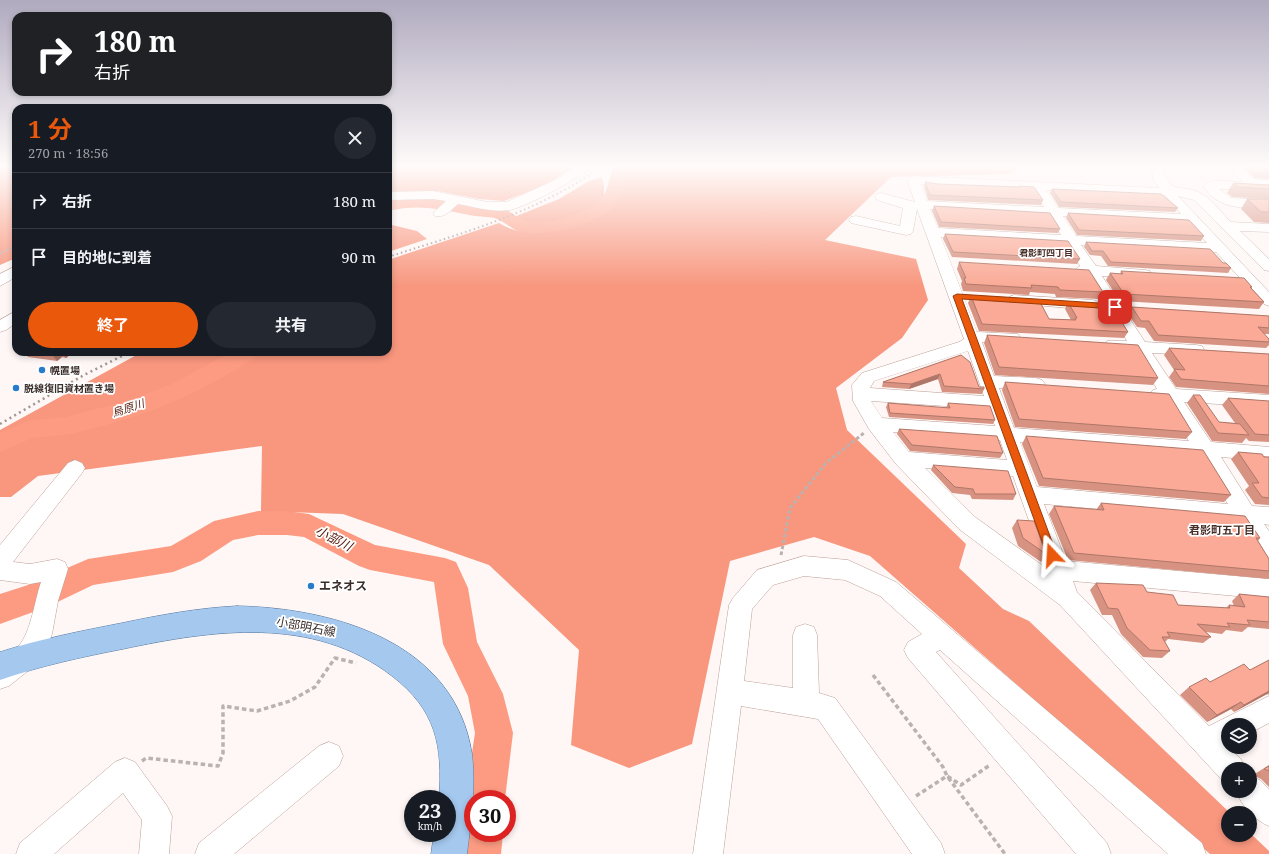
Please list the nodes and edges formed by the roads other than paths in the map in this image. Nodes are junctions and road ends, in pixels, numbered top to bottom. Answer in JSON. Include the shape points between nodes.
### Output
{"nodes":[{"id":1,"x":916,"y":206,"type":"edge"},
{"id":2,"x":447,"y":207,"type":"edge"},
{"id":3,"x":475,"y":207,"type":"edge"},
{"id":4,"x":501,"y":207,"type":"edge"},
{"id":5,"x":917,"y":207,"type":"edge"},
{"id":6,"x":939,"y":207,"type":"edge"},
{"id":7,"x":1050,"y":207,"type":"edge"},
{"id":8,"x":1181,"y":207,"type":"edge"},
{"id":9,"x":1208,"y":207,"type":"edge"},
{"id":10,"x":1053,"y":211,"type":"junction"},
{"id":11,"x":440,"y":213,"type":"dead end"},
{"id":12,"x":1192,"y":219,"type":"junction"},
{"id":13,"x":856,"y":220,"type":"dead end"},
{"id":14,"x":1227,"y":226,"type":"junction"},
{"id":15,"x":1269,"y":228,"type":"edge"},
{"id":16,"x":933,"y":232,"type":"junction"},
{"id":17,"x":1071,"y":239,"type":"junction"},
{"id":18,"x":1218,"y":248,"type":"junction"},
{"id":19,"x":1253,"y":251,"type":"junction"},
{"id":20,"x":1269,"y":252,"type":"edge"},
{"id":21,"x":12,"y":264,"type":"edge"},
{"id":22,"x":1269,"y":266,"type":"edge"},
{"id":23,"x":0,"y":268,"type":"edge"},
{"id":24,"x":1068,"y":270,"type":"edge"},
{"id":25,"x":1092,"y":271,"type":"junction"},
{"id":26,"x":12,"y":273,"type":"edge"},
{"id":27,"x":1162,"y":275,"type":"edge"},
{"id":28,"x":1225,"y":278,"type":"edge"},
{"id":29,"x":1249,"y":280,"type":"junction"},
{"id":30,"x":0,"y":281,"type":"edge"},
{"id":31,"x":996,"y":299,"type":"edge"},
{"id":32,"x":1269,"y":301,"type":"edge"},
{"id":33,"x":1122,"y":307,"type":"junction"},
{"id":34,"x":12,"y":319,"type":"edge"},
{"id":35,"x":0,"y":327,"type":"edge"},
{"id":36,"x":1027,"y":339,"type":"edge"},
{"id":37,"x":972,"y":340,"type":"junction"},
{"id":38,"x":1099,"y":344,"type":"edge"},
{"id":39,"x":1139,"y":346,"type":"junction"},
{"id":40,"x":1215,"y":351,"type":"edge"},
{"id":41,"x":988,"y":381,"type":"junction"},
{"id":42,"x":1050,"y":386,"type":"edge"},
{"id":43,"x":1144,"y":393,"type":"edge"},
{"id":44,"x":862,"y":394,"type":"junction"},
{"id":45,"x":1168,"y":394,"type":"junction"},
{"id":46,"x":1269,"y":401,"type":"edge"},
{"id":47,"x":996,"y":403,"type":"junction"},
{"id":48,"x":876,"y":424,"type":"junction"},
{"id":49,"x":1008,"y":434,"type":"junction"},
{"id":50,"x":1204,"y":449,"type":"junction"},
{"id":51,"x":1269,"y":454,"type":"edge"},
{"id":52,"x":903,"y":459,"type":"junction"},
{"id":53,"x":75,"y":468,"type":"dead end"},
{"id":54,"x":1020,"y":468,"type":"junction"},
{"id":55,"x":1030,"y":496,"type":"junction"},
{"id":56,"x":1246,"y":514,"type":"junction"},
{"id":57,"x":1269,"y":516,"type":"edge"},
{"id":58,"x":1269,"y":550,"type":"edge"},
{"id":59,"x":0,"y":562,"type":"edge"},
{"id":60,"x":0,"y":570,"type":"edge"},
{"id":61,"x":1058,"y":570,"type":"junction"},
{"id":62,"x":1269,"y":589,"type":"edge"},
{"id":63,"x":1068,"y":598,"type":"junction"},
{"id":64,"x":805,"y":635,"type":"dead end"},
{"id":65,"x":941,"y":636,"type":"junction"},
{"id":66,"x":8,"y":661,"type":"edge"},
{"id":67,"x":0,"y":677,"type":"edge"},
{"id":68,"x":729,"y":691,"type":"junction"},
{"id":69,"x":806,"y":704,"type":"junction"},
{"id":70,"x":1269,"y":709,"type":"edge"},
{"id":71,"x":1252,"y":718,"type":"edge"},
{"id":72,"x":1217,"y":736,"type":"edge"},
{"id":73,"x":329,"y":756,"type":"dead end"},
{"id":74,"x":1228,"y":762,"type":"edge"},
{"id":75,"x":1257,"y":798,"type":"edge"},
{"id":76,"x":1269,"y":811,"type":"edge"},
{"id":77,"x":31,"y":854,"type":"edge"},
{"id":78,"x":154,"y":854,"type":"edge"},
{"id":79,"x":210,"y":854,"type":"edge"},
{"id":80,"x":449,"y":854,"type":"edge"},
{"id":81,"x":708,"y":854,"type":"edge"},
{"id":82,"x":930,"y":854,"type":"edge"},
{"id":83,"x":1096,"y":854,"type":"edge"},
{"id":84,"x":1191,"y":854,"type":"edge"}],
"edges":[{"from":1,"to":13,"type":"street","via":[[906,231]]},
{"from":2,"to":11,"type":"street"},
{"from":3,"to":4,"type":"street","via":[[481,209]]},
{"from":5,"to":16,"type":"street"},
{"from":6,"to":10,"type":"street"},
{"from":7,"to":10,"type":"street"},
{"from":8,"to":12,"type":"street"},
{"from":9,"to":14,"type":"street"},
{"from":10,"to":12,"type":"street"},
{"from":10,"to":17,"type":"street"},
{"from":12,"to":18,"type":"street"},
{"from":14,"to":15,"type":"street"},
{"from":14,"to":19,"type":"street"},
{"from":16,"to":17,"type":"street"},
{"from":16,"to":37,"type":"street","via":[[952,263],[965,297]]},
{"from":17,"to":18,"type":"street"},
{"from":17,"to":25,"type":"street"},
{"from":18,"to":29,"type":"street"},
{"from":19,"to":20,"type":"street"},
{"from":19,"to":22,"type":"street"},
{"from":21,"to":23,"type":"street"},
{"from":24,"to":25,"type":"street"},
{"from":25,"to":27,"type":"street"},
{"from":25,"to":33,"type":"street"},
{"from":26,"to":30,"type":"street"},
{"from":28,"to":29,"type":"street"},
{"from":29,"to":32,"type":"street"},
{"from":31,"to":33,"type":"street"},
{"from":33,"to":39,"type":"street"},
{"from":34,"to":35,"type":"street"},
{"from":36,"to":37,"type":"street","via":[[980,336]]},
{"from":37,"to":41,"type":"street"},
{"from":37,"to":44,"type":"street","via":[[965,346],[868,377],[861,385]]},
{"from":38,"to":39,"type":"street"},
{"from":39,"to":40,"type":"street"},
{"from":39,"to":45,"type":"street"},
{"from":41,"to":42,"type":"street"},
{"from":41,"to":47,"type":"street"},
{"from":43,"to":45,"type":"street"},
{"from":44,"to":47,"type":"street"},
{"from":44,"to":48,"type":"street","via":[[862,401]]},
{"from":45,"to":46,"type":"street"},
{"from":45,"to":50,"type":"street"},
{"from":47,"to":49,"type":"street"},
{"from":48,"to":49,"type":"street"},
{"from":48,"to":52,"type":"street"},
{"from":49,"to":50,"type":"street"},
{"from":49,"to":54,"type":"street"},
{"from":50,"to":51,"type":"street"},
{"from":50,"to":56,"type":"street"},
{"from":52,"to":54,"type":"street"},
{"from":52,"to":63,"type":"street","via":[[967,523]]},
{"from":53,"to":59,"type":"street"},
{"from":54,"to":55,"type":"street"},
{"from":55,"to":56,"type":"street"},
{"from":55,"to":61,"type":"street"},
{"from":56,"to":57,"type":"street"},
{"from":56,"to":58,"type":"street"},
{"from":60,"to":66,"type":"street","via":[[30,574],[57,569],[46,601],[40,634]]},
{"from":61,"to":62,"type":"street"},
{"from":61,"to":63,"type":"street"},
{"from":63,"to":72,"type":"street"},
{"from":64,"to":69,"type":"street"},
{"from":65,"to":68,"type":"street","via":[[888,589],[848,570],[804,566],[765,577],[741,605]]},
{"from":65,"to":83,"type":"street","via":[[917,650]]},
{"from":65,"to":84,"type":"street"},
{"from":66,"to":67,"type":"street"},
{"from":66,"to":80,"type":"main road","name":"小部明石線","via":[[58,648],[185,624],[234,619],[287,622],[347,635],[400,664],[415,676],[437,702],[446,721],[457,766]]},
{"from":68,"to":69,"type":"street"},
{"from":68,"to":81,"type":"street"},
{"from":69,"to":82,"type":"street","via":[[826,707]]},
{"from":70,"to":71,"type":"street"},
{"from":72,"to":74,"type":"street"},
{"from":73,"to":79,"type":"street"},
{"from":75,"to":76,"type":"street"},
{"from":77,"to":78,"type":"street","via":[[125,772],[157,816]]}]}
